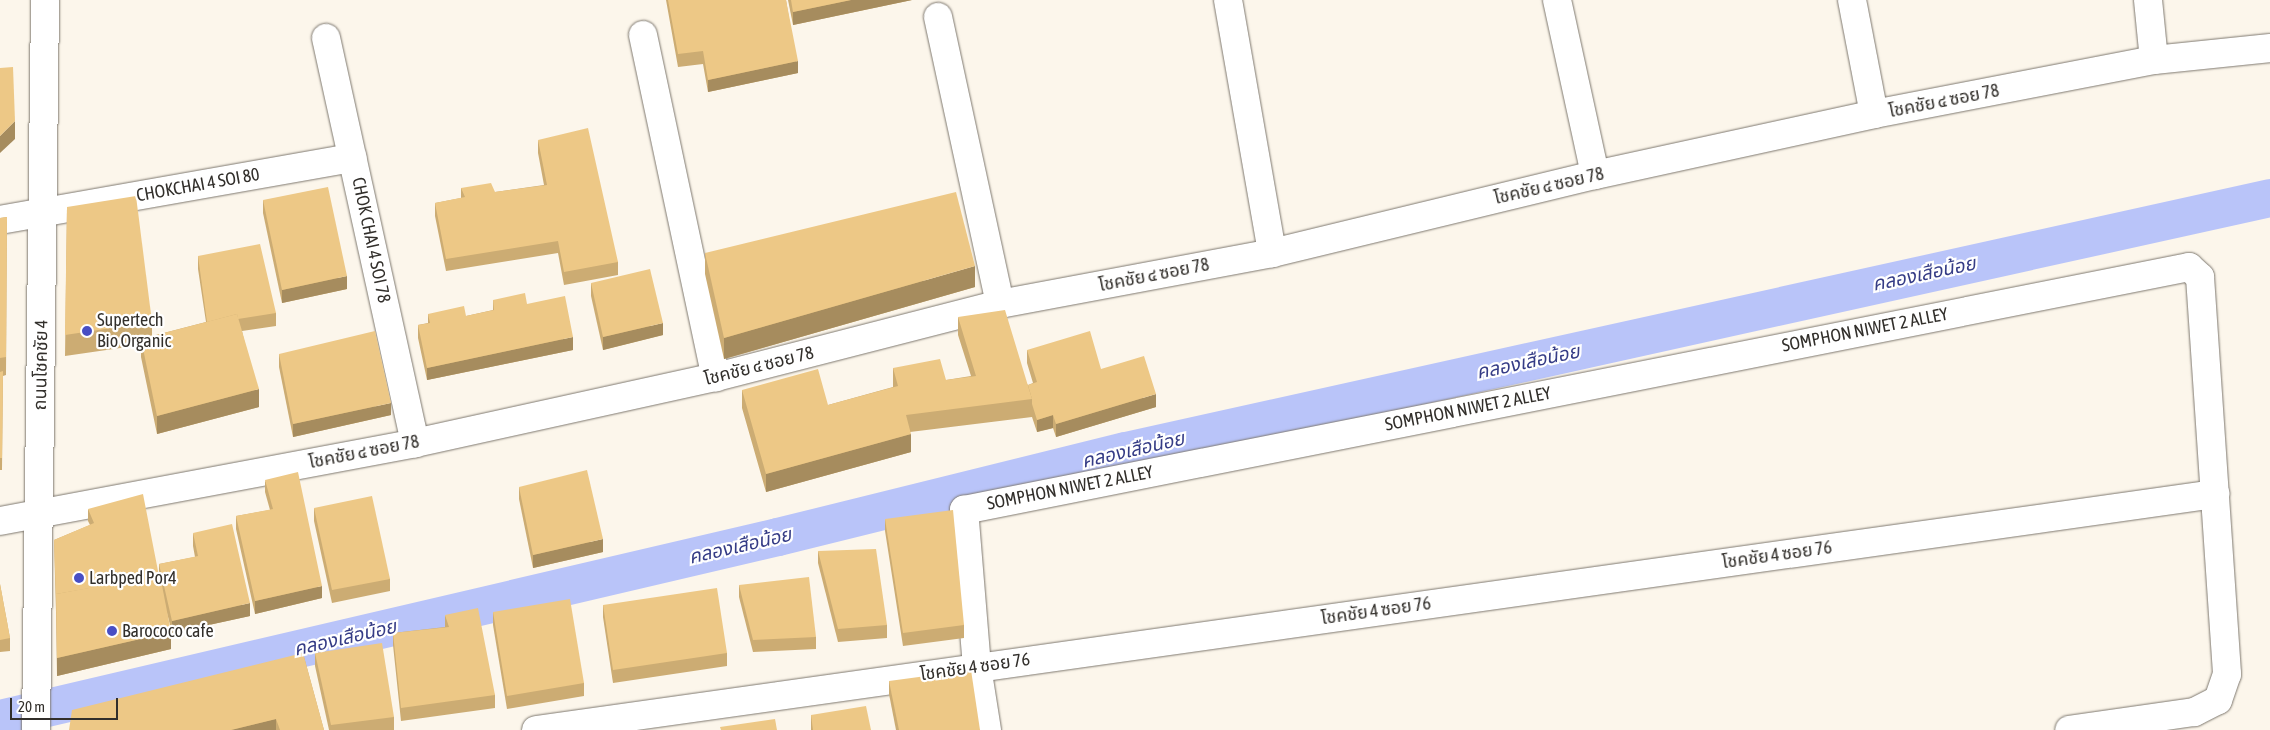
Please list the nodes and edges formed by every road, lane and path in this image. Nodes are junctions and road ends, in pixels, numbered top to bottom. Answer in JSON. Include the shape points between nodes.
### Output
{"nodes":[{"id":1,"x":45,"y":0,"type":"edge"},
{"id":2,"x":1228,"y":0,"type":"edge"},
{"id":3,"x":1556,"y":0,"type":"edge"},
{"id":4,"x":1852,"y":0,"type":"edge"},
{"id":5,"x":2148,"y":0,"type":"edge"},
{"id":6,"x":938,"y":17,"type":"dead end"},
{"id":7,"x":643,"y":35,"type":"dead end"},
{"id":8,"x":326,"y":38,"type":"dead end"},
{"id":9,"x":2270,"y":48,"type":"edge"},
{"id":10,"x":2154,"y":60,"type":"junction"},
{"id":11,"x":1874,"y":114,"type":"junction"},
{"id":12,"x":353,"y":158,"type":"junction"},
{"id":13,"x":1595,"y":175,"type":"junction"},
{"id":14,"x":42,"y":212,"type":"junction"},
{"id":15,"x":0,"y":220,"type":"edge"},
{"id":16,"x":1272,"y":253,"type":"junction"},
{"id":17,"x":1000,"y":304,"type":"junction"},
{"id":18,"x":716,"y":377,"type":"junction"},
{"id":19,"x":414,"y":443,"type":"junction"},
{"id":20,"x":2216,"y":494,"type":"junction"},
{"id":21,"x":39,"y":513,"type":"junction"},
{"id":22,"x":0,"y":521,"type":"edge"},
{"id":23,"x":977,"y":667,"type":"junction"},
{"id":24,"x":36,"y":730,"type":"edge"},
{"id":25,"x":536,"y":730,"type":"edge"},
{"id":26,"x":987,"y":730,"type":"edge"},
{"id":27,"x":2070,"y":730,"type":"edge"}],
"edges":[{"from":1,"to":14,"type":"street","name":"ถนนโชคชัย 4"},
{"from":2,"to":16,"type":"street"},
{"from":3,"to":13,"type":"street"},
{"from":4,"to":11,"type":"street"},
{"from":5,"to":10,"type":"street"},
{"from":6,"to":17,"type":"street"},
{"from":7,"to":18,"type":"street"},
{"from":8,"to":12,"type":"street","name":"CHOK CHAI 4 SOI 78"},
{"from":9,"to":10,"type":"street","name":"โชคชัย ๔ ซอย 78"},
{"from":10,"to":11,"type":"street","name":"โชคชัย ๔ ซอย 78"},
{"from":11,"to":13,"type":"street","name":"โชคชัย ๔ ซอย 78"},
{"from":12,"to":14,"type":"street","name":"CHOKCHAI 4 SOI 80"},
{"from":12,"to":19,"type":"street","name":"CHOK CHAI 4 SOI 78"},
{"from":13,"to":16,"type":"street","name":"โชคชัย ๔ ซอย 78"},
{"from":14,"to":15,"type":"street","name":"CHOKCHAI 4 SOI 80"},
{"from":14,"to":21,"type":"street","name":"ถนนโชคชัย 4"},
{"from":16,"to":17,"type":"street","name":"โชคชัย ๔ ซอย 78"},
{"from":17,"to":18,"type":"street","name":"โชคชัย ๔ ซอย 78"},
{"from":18,"to":19,"type":"street","name":"โชคชัย ๔ ซอย 78"},
{"from":19,"to":21,"type":"street","name":"โชคชัย ๔ ซอย 78"},
{"from":20,"to":23,"type":"street","name":"โชคชัย 4 ซอย 76"},
{"from":20,"to":23,"type":"street","name":"SOMPHON NIWET 2 ALLEY","via":[[2200,277],[2189,266],[964,510]]},
{"from":20,"to":27,"type":"street","via":[[2227,674],[2218,700],[2194,712]]},
{"from":21,"to":22,"type":"street","name":"โชคชัย ๔ ซอย 78"},
{"from":21,"to":24,"type":"street","name":"ถนนโชคชัย 4"},
{"from":23,"to":25,"type":"street","name":"โชคชัย 4 ซอย 76"},
{"from":23,"to":26,"type":"street","name":"SOMPHON NIWET 2 ALLEY"}]}
